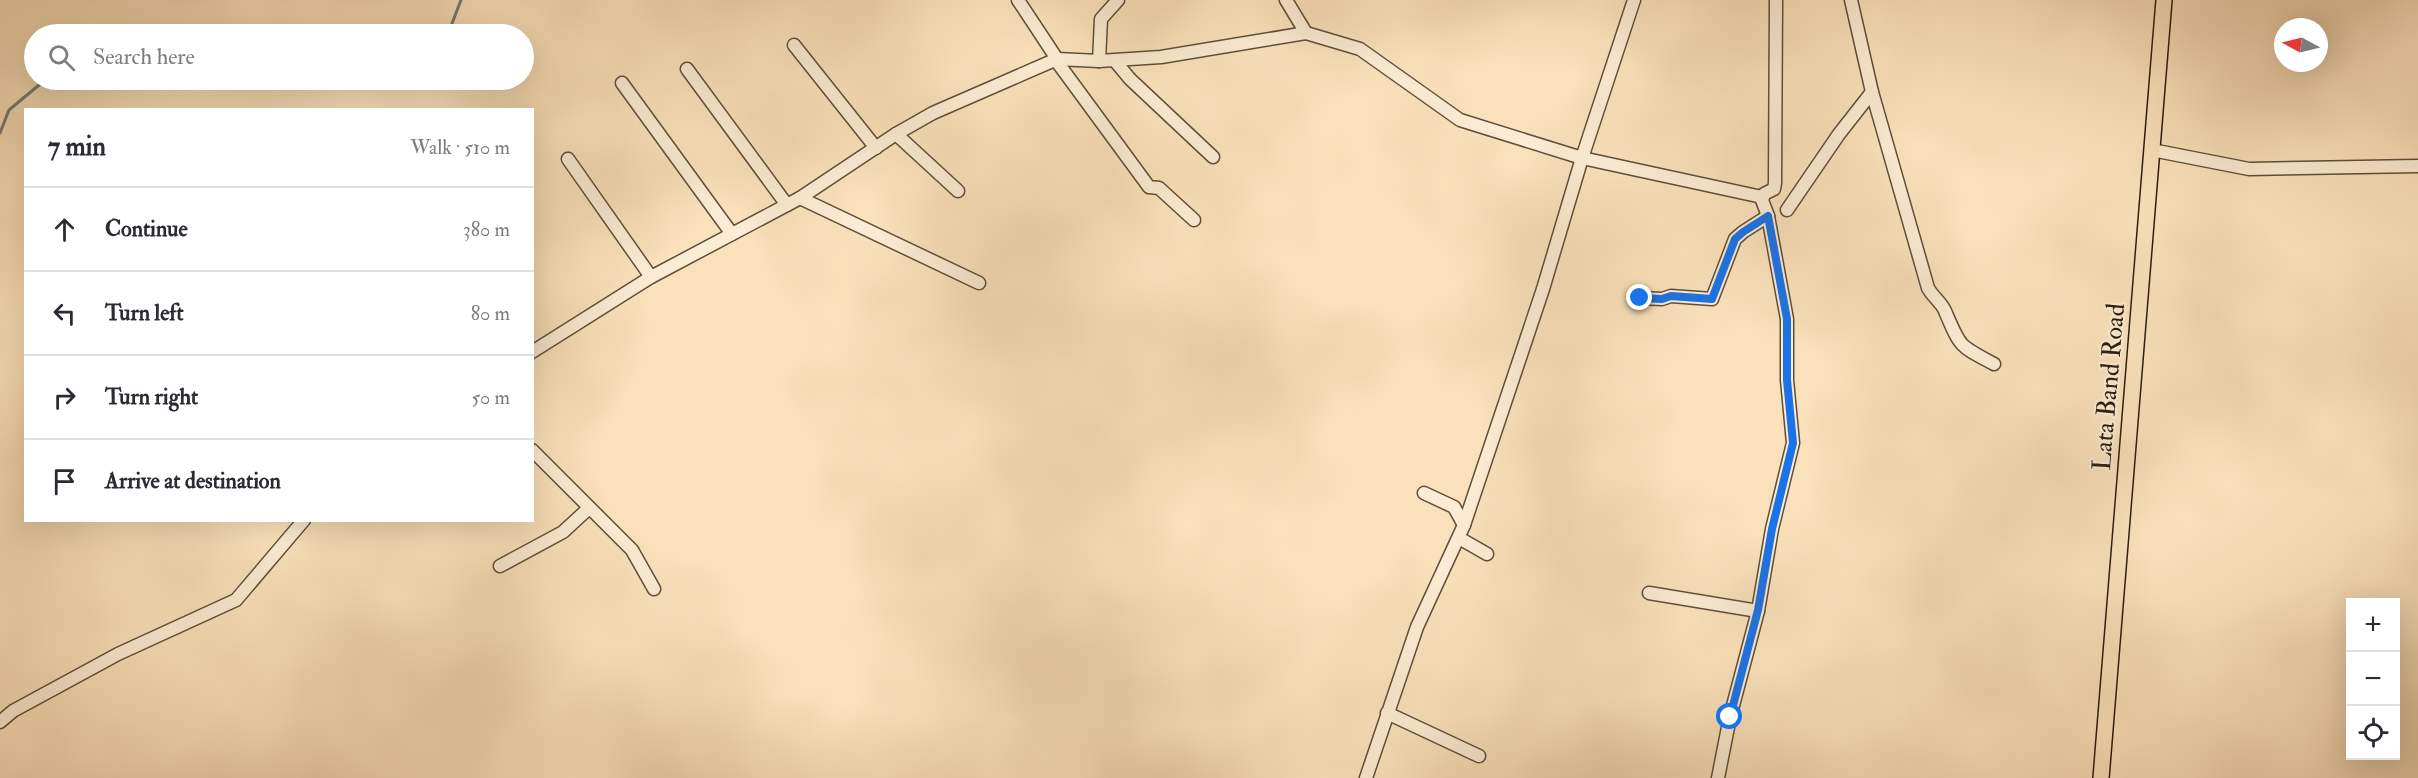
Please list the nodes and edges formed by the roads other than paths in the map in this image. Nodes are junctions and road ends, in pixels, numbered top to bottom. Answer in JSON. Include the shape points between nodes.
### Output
{"nodes":[{"id":1,"x":1018,"y":0,"type":"edge"},
{"id":2,"x":1119,"y":0,"type":"edge"},
{"id":3,"x":1286,"y":0,"type":"edge"},
{"id":4,"x":1634,"y":0,"type":"edge"},
{"id":5,"x":1776,"y":0,"type":"edge"},
{"id":6,"x":1851,"y":0,"type":"edge"},
{"id":7,"x":2164,"y":0,"type":"edge"},
{"id":8,"x":1306,"y":33,"type":"junction"},
{"id":9,"x":794,"y":45,"type":"dead end"},
{"id":10,"x":1056,"y":59,"type":"junction"},
{"id":11,"x":1115,"y":60,"type":"junction"},
{"id":12,"x":1099,"y":61,"type":"junction"},
{"id":13,"x":687,"y":69,"type":"dead end"},
{"id":14,"x":622,"y":82,"type":"dead end"},
{"id":15,"x":1872,"y":92,"type":"junction"},
{"id":16,"x":896,"y":135,"type":"junction"},
{"id":17,"x":876,"y":148,"type":"junction"},
{"id":18,"x":2152,"y":150,"type":"junction"},
{"id":19,"x":1213,"y":157,"type":"dead end"},
{"id":20,"x":1582,"y":158,"type":"junction"},
{"id":21,"x":568,"y":159,"type":"dead end"},
{"id":22,"x":2418,"y":166,"type":"edge"},
{"id":23,"x":958,"y":191,"type":"dead end"},
{"id":24,"x":1762,"y":197,"type":"junction"},
{"id":25,"x":800,"y":198,"type":"junction"},
{"id":26,"x":787,"y":205,"type":"junction"},
{"id":27,"x":1787,"y":210,"type":"dead end"},
{"id":28,"x":1768,"y":216,"type":"junction"},
{"id":29,"x":1194,"y":220,"type":"dead end"},
{"id":30,"x":732,"y":234,"type":"junction"},
{"id":31,"x":651,"y":277,"type":"junction"},
{"id":32,"x":979,"y":283,"type":"dead end"},
{"id":33,"x":1640,"y":298,"type":"dead end"},
{"id":34,"x":534,"y":351,"type":"edge"},
{"id":35,"x":1995,"y":364,"type":"dead end"},
{"id":36,"x":534,"y":452,"type":"edge"},
{"id":37,"x":1424,"y":493,"type":"dead end"},
{"id":38,"x":590,"y":508,"type":"junction"},
{"id":39,"x":302,"y":522,"type":"edge"},
{"id":40,"x":1464,"y":525,"type":"junction"},
{"id":41,"x":1460,"y":538,"type":"junction"},
{"id":42,"x":1486,"y":554,"type":"dead end"},
{"id":43,"x":500,"y":566,"type":"dead end"},
{"id":44,"x":654,"y":589,"type":"dead end"},
{"id":45,"x":1648,"y":593,"type":"dead end"},
{"id":46,"x":1758,"y":610,"type":"junction"},
{"id":47,"x":1387,"y":712,"type":"junction"},
{"id":48,"x":0,"y":723,"type":"edge"},
{"id":49,"x":1479,"y":756,"type":"dead end"},
{"id":50,"x":1366,"y":778,"type":"edge"},
{"id":51,"x":1718,"y":778,"type":"edge"},
{"id":52,"x":2101,"y":778,"type":"edge"}],
"edges":[{"from":1,"to":10,"type":"street"},
{"from":2,"to":12,"type":"street","via":[[1101,19]]},
{"from":3,"to":8,"type":"street"},
{"from":4,"to":20,"type":"street"},
{"from":5,"to":24,"type":"street","via":[[1775,183],[1774,189]]},
{"from":6,"to":15,"type":"street"},
{"from":7,"to":18,"type":"main road","name":"Lata Band Road"},
{"from":8,"to":11,"type":"street","via":[[1161,57]]},
{"from":8,"to":20,"type":"street","via":[[1360,49],[1460,120]]},
{"from":9,"to":17,"type":"street"},
{"from":10,"to":12,"type":"street"},
{"from":10,"to":16,"type":"street","via":[[933,113]]},
{"from":10,"to":29,"type":"street","via":[[1143,180],[1149,187],[1159,188]]},
{"from":11,"to":12,"type":"street"},
{"from":11,"to":19,"type":"street"},
{"from":13,"to":26,"type":"street"},
{"from":14,"to":30,"type":"street"},
{"from":15,"to":27,"type":"street"},
{"from":15,"to":35,"type":"street","via":[[1928,288],[1945,309],[1957,341]]},
{"from":16,"to":17,"type":"street"},
{"from":16,"to":23,"type":"street"},
{"from":17,"to":25,"type":"street"},
{"from":18,"to":22,"type":"street","via":[[2249,169]]},
{"from":18,"to":52,"type":"main road","name":"Lata Band Road"},
{"from":20,"to":24,"type":"street"},
{"from":20,"to":40,"type":"street"},
{"from":21,"to":31,"type":"street"},
{"from":24,"to":28,"type":"street"},
{"from":25,"to":26,"type":"street"},
{"from":25,"to":32,"type":"street"},
{"from":26,"to":30,"type":"street"},
{"from":28,"to":33,"type":"street","via":[[1735,239],[1712,299]]},
{"from":28,"to":46,"type":"street","via":[[1787,319],[1793,443]]},
{"from":30,"to":31,"type":"street"},
{"from":31,"to":34,"type":"street"},
{"from":36,"to":38,"type":"street"},
{"from":37,"to":40,"type":"street","via":[[1454,507]]},
{"from":38,"to":43,"type":"street","via":[[563,532]]},
{"from":38,"to":44,"type":"street","via":[[632,550]]},
{"from":39,"to":48,"type":"street","via":[[236,600],[118,654],[13,711]]},
{"from":40,"to":41,"type":"street"},
{"from":41,"to":42,"type":"street"},
{"from":41,"to":47,"type":"street","via":[[1417,627]]},
{"from":45,"to":46,"type":"street"},
{"from":46,"to":51,"type":"street"},
{"from":47,"to":49,"type":"street"},
{"from":47,"to":50,"type":"street"}]}
